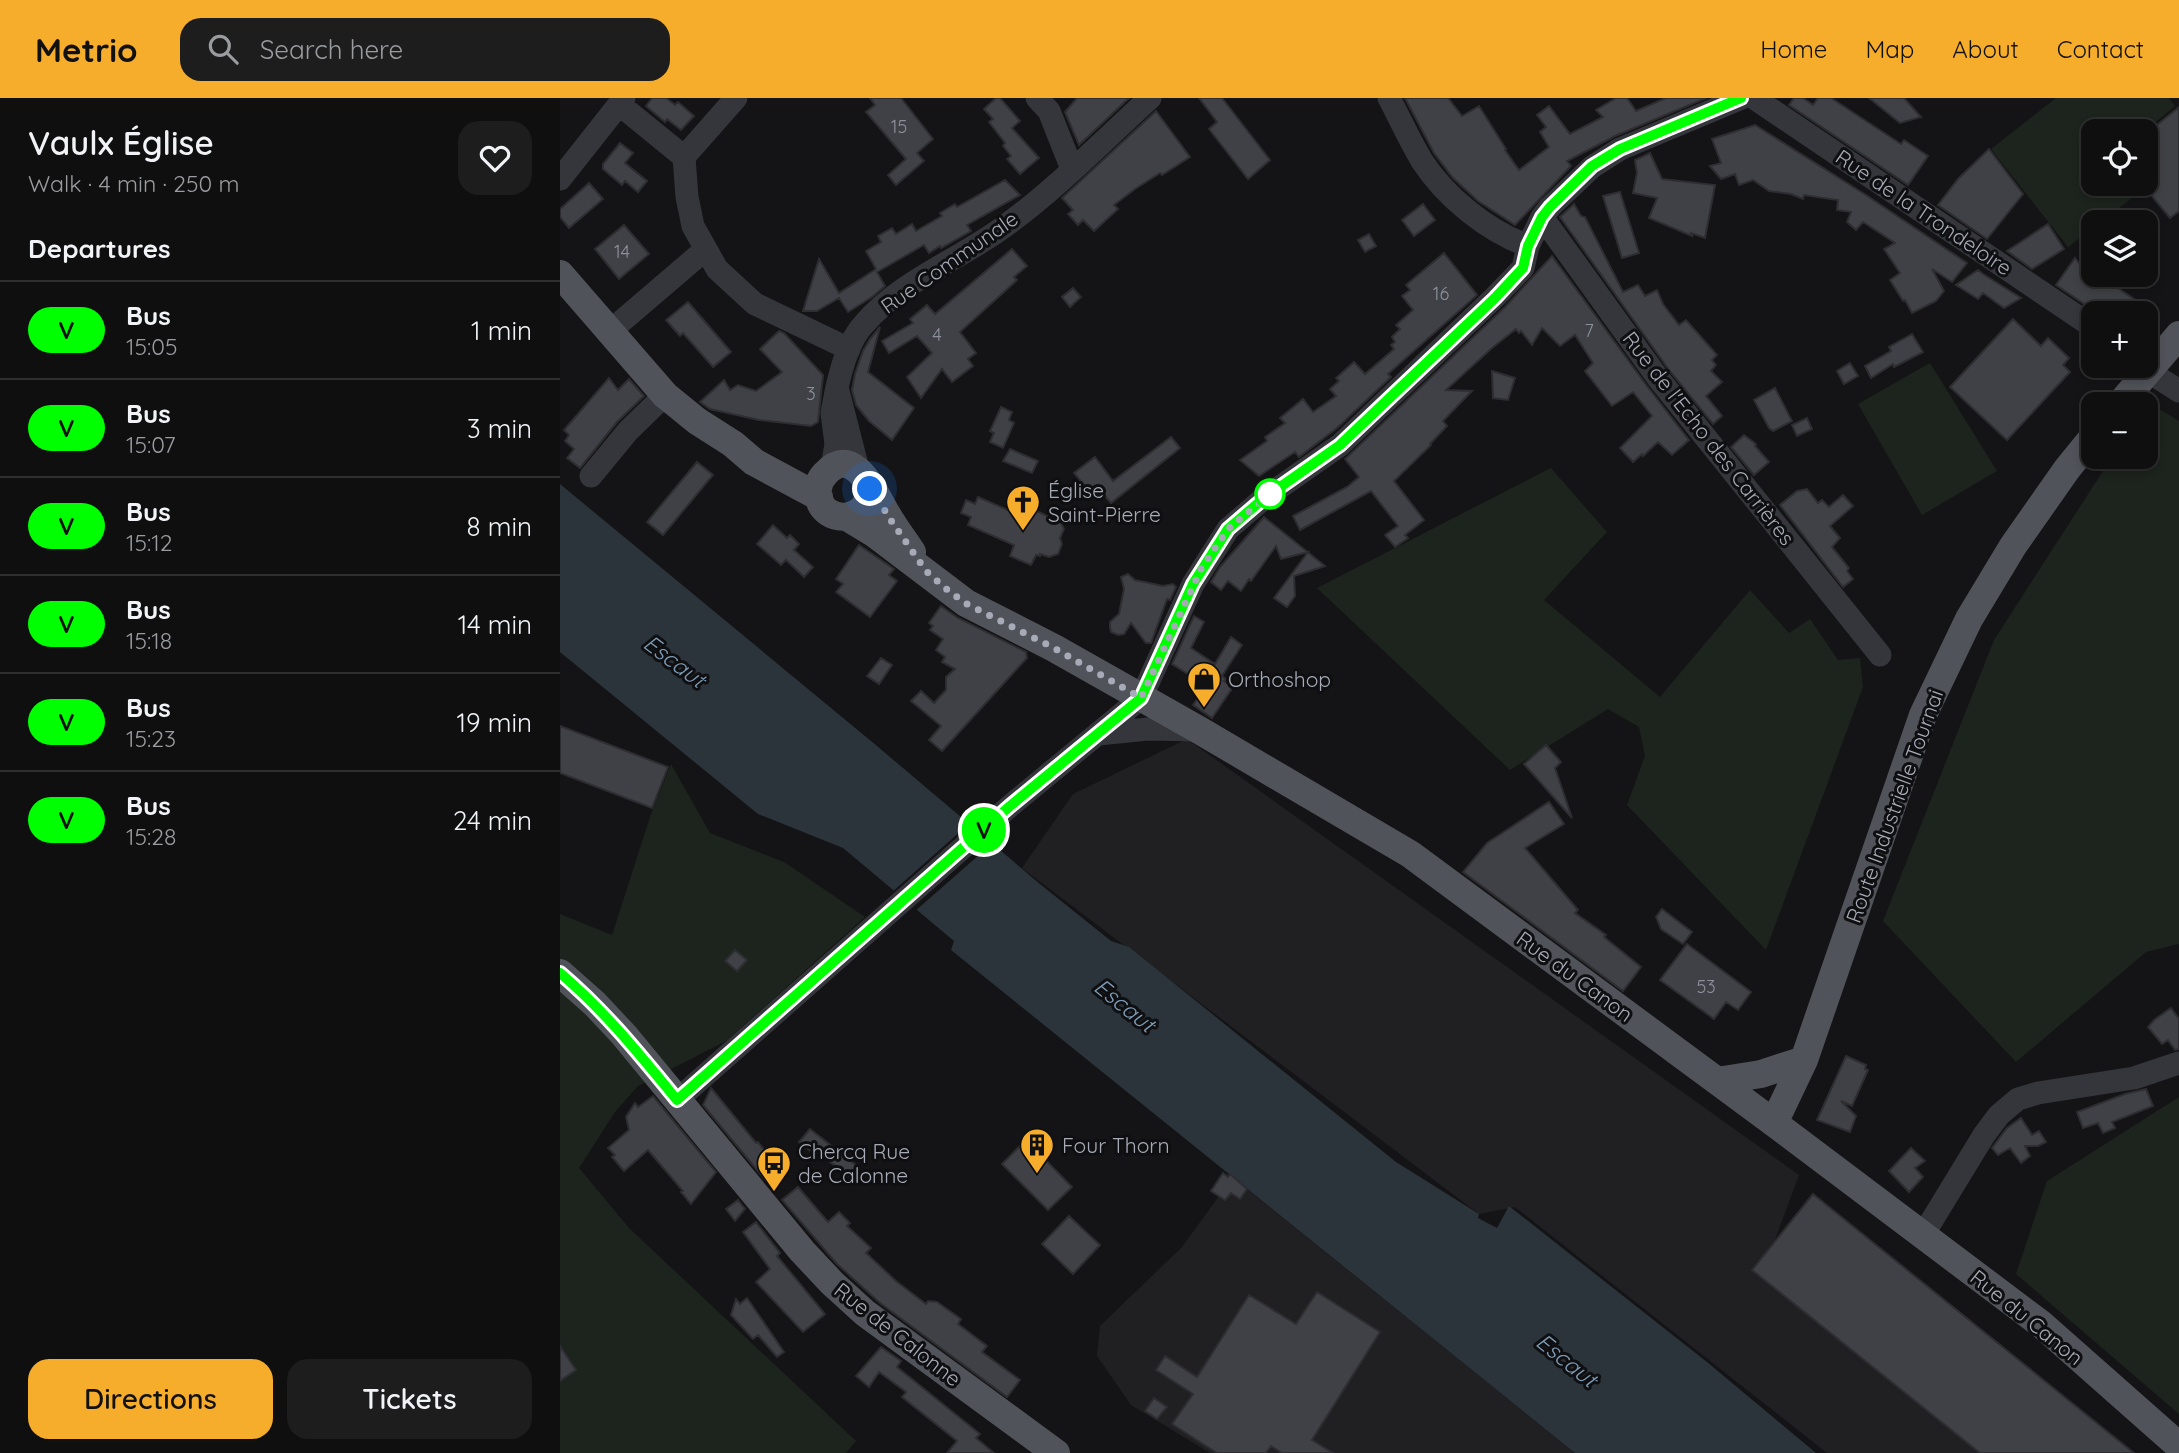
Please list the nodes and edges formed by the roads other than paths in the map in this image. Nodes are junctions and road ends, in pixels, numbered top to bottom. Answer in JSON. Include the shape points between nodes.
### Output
{"nodes":[{"id":1,"x":736,"y":98,"type":"edge"},
{"id":2,"x":1037,"y":98,"type":"edge"},
{"id":3,"x":1150,"y":98,"type":"edge"},
{"id":4,"x":1389,"y":98,"type":"edge"},
{"id":5,"x":1742,"y":98,"type":"edge"},
{"id":6,"x":1754,"y":98,"type":"edge"},
{"id":7,"x":621,"y":101,"type":"edge"},
{"id":8,"x":684,"y":157,"type":"junction"},
{"id":9,"x":1072,"y":169,"type":"junction"},
{"id":10,"x":560,"y":179,"type":"edge"},
{"id":11,"x":1542,"y":217,"type":"junction"},
{"id":12,"x":1528,"y":246,"type":"junction"},
{"id":13,"x":706,"y":249,"type":"junction"},
{"id":14,"x":560,"y":274,"type":"edge"},
{"id":15,"x":2081,"y":319,"type":"edge"},
{"id":16,"x":609,"y":332,"type":"junction"},
{"id":17,"x":2179,"y":335,"type":"edge"},
{"id":18,"x":849,"y":349,"type":"junction"},
{"id":19,"x":2158,"y":355,"type":"edge"},
{"id":20,"x":2158,"y":378,"type":"edge"},
{"id":21,"x":2179,"y":391,"type":"edge"},
{"id":22,"x":665,"y":395,"type":"junction"},
{"id":23,"x":2081,"y":452,"type":"edge"},
{"id":24,"x":591,"y":476,"type":"dead end"},
{"id":25,"x":840,"y":479,"type":"junction"},
{"id":26,"x":847,"y":517,"type":"junction"},
{"id":27,"x":926,"y":571,"type":"junction"},
{"id":28,"x":1880,"y":656,"type":"dead end"},
{"id":29,"x":1141,"y":698,"type":"junction"},
{"id":30,"x":1199,"y":730,"type":"junction"},
{"id":31,"x":1097,"y":734,"type":"junction"},
{"id":32,"x":560,"y":973,"type":"edge"},
{"id":33,"x":1804,"y":1060,"type":"junction"},
{"id":34,"x":2179,"y":1063,"type":"edge"},
{"id":35,"x":1717,"y":1081,"type":"junction"},
{"id":36,"x":677,"y":1100,"type":"junction"},
{"id":37,"x":1774,"y":1123,"type":"junction"},
{"id":38,"x":1923,"y":1235,"type":"junction"},
{"id":39,"x":2179,"y":1446,"type":"edge"},
{"id":40,"x":1056,"y":1453,"type":"edge"}],
"edges":[{"from":1,"to":8,"type":"street"},
{"from":2,"to":9,"type":"street","via":[[1049,111]]},
{"from":3,"to":9,"type":"street","name":"Rue Communale"},
{"from":4,"to":12,"type":"street","via":[[1423,163],[1446,190],[1476,216]]},
{"from":5,"to":11,"type":"street","via":[[1620,149],[1592,166]]},
{"from":6,"to":15,"type":"street","name":"Rue de la Trondeloire"},
{"from":7,"to":8,"type":"street"},
{"from":7,"to":10,"type":"street"},
{"from":8,"to":13,"type":"street","via":[[693,226]]},
{"from":9,"to":18,"type":"street","name":"Rue Communale","via":[[1004,227],[896,294],[862,325]]},
{"from":11,"to":12,"type":"street"},
{"from":11,"to":28,"type":"street","name":"Rue de l'Echo des Carrières","via":[[1658,378]]},
{"from":12,"to":29,"type":"street","via":[[1523,268],[1340,445],[1228,529],[1193,584]]},
{"from":13,"to":16,"type":"street"},
{"from":13,"to":18,"type":"street","via":[[717,269],[755,304]]},
{"from":14,"to":16,"type":"main road"},
{"from":16,"to":22,"type":"main road"},
{"from":17,"to":19,"type":"main road"},
{"from":18,"to":25,"type":"street","name":"Rue Communale","via":[[836,387]]},
{"from":20,"to":21,"type":"street"},
{"from":22,"to":24,"type":"street"},
{"from":22,"to":25,"type":"main road","via":[[754,462]]},
{"from":23,"to":33,"type":"main road","name":"Route Industrielle Tournai","via":[[2013,545],[1969,619],[1923,715]]},
{"from":25,"to":26,"type":"main road","via":[[826,510]]},
{"from":25,"to":26,"type":"main road","via":[[870,494],[858,513]]},
{"from":25,"to":27,"type":"main road","via":[[888,516]]},
{"from":26,"to":27,"type":"main road"},
{"from":27,"to":29,"type":"main road","name":"Rue du Canon","via":[[965,603]]},
{"from":29,"to":30,"type":"main road","name":"Rue du Canon"},
{"from":29,"to":31,"type":"street"},
{"from":30,"to":31,"type":"street"},
{"from":30,"to":35,"type":"main road","name":"Rue du Canon","via":[[1410,854]]},
{"from":31,"to":36,"type":"street"},
{"from":32,"to":36,"type":"main road","name":"Rue de Calonne","via":[[624,1035]]},
{"from":33,"to":35,"type":"main road","via":[[1761,1074]]},
{"from":33,"to":37,"type":"main road","name":"Route Industrielle Tournai"},
{"from":34,"to":38,"type":"street","via":[[2134,1078],[2018,1099],[1984,1135]]},
{"from":35,"to":37,"type":"main road","name":"Rue du Canon"},
{"from":36,"to":40,"type":"main road","name":"Rue de Calonne","via":[[832,1283],[875,1321]]},
{"from":37,"to":38,"type":"main road","name":"Rue du Canon"},
{"from":38,"to":39,"type":"main road","name":"Rue du Canon","via":[[2041,1324]]}]}
